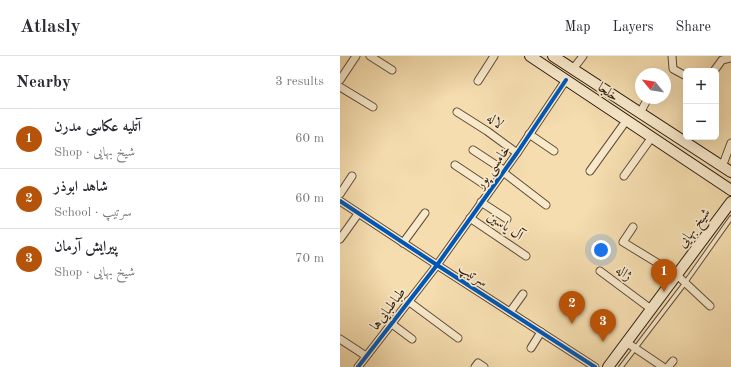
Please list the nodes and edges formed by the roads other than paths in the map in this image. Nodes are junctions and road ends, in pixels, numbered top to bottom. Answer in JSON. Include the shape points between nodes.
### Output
{"nodes":[{"id":1,"x":356,"y":56,"type":"edge"},
{"id":2,"x":370,"y":56,"type":"edge"},
{"id":3,"x":494,"y":56,"type":"edge"},
{"id":4,"x":532,"y":56,"type":"edge"},
{"id":5,"x":553,"y":56,"type":"edge"},
{"id":6,"x":583,"y":56,"type":"edge"},
{"id":7,"x":672,"y":56,"type":"edge"},
{"id":8,"x":731,"y":58,"type":"edge"},
{"id":9,"x":716,"y":68,"type":"edge"},
{"id":10,"x":573,"y":69,"type":"junction"},
{"id":11,"x":392,"y":70,"type":"dead end"},
{"id":12,"x":683,"y":74,"type":"edge"},
{"id":13,"x":340,"y":80,"type":"edge"},
{"id":14,"x":566,"y":80,"type":"junction"},
{"id":15,"x":478,"y":81,"type":"dead end"},
{"id":16,"x":340,"y":87,"type":"edge"},
{"id":17,"x":645,"y":104,"type":"edge"},
{"id":18,"x":373,"y":107,"type":"dead end"},
{"id":19,"x":457,"y":112,"type":"dead end"},
{"id":20,"x":640,"y":113,"type":"junction"},
{"id":21,"x":626,"y":121,"type":"junction"},
{"id":22,"x":529,"y":134,"type":"junction"},
{"id":23,"x":652,"y":137,"type":"junction"},
{"id":24,"x":731,"y":143,"type":"edge"},
{"id":25,"x":693,"y":148,"type":"junction"},
{"id":26,"x":473,"y":150,"type":"dead end"},
{"id":27,"x":554,"y":151,"type":"dead end"},
{"id":28,"x":517,"y":153,"type":"junction"},
{"id":29,"x":686,"y":159,"type":"junction"},
{"id":30,"x":455,"y":165,"type":"dead end"},
{"id":31,"x":727,"y":170,"type":"edge"},
{"id":32,"x":590,"y":171,"type":"dead end"},
{"id":33,"x":503,"y":172,"type":"junction"},
{"id":34,"x":352,"y":176,"type":"dead end"},
{"id":35,"x":624,"y":176,"type":"dead end"},
{"id":36,"x":491,"y":189,"type":"junction"},
{"id":37,"x":731,"y":190,"type":"edge"},
{"id":38,"x":340,"y":194,"type":"edge"},
{"id":39,"x":481,"y":202,"type":"junction"},
{"id":40,"x":731,"y":202,"type":"edge"},
{"id":41,"x":341,"y":204,"type":"edge"},
{"id":42,"x":546,"y":205,"type":"dead end"},
{"id":43,"x":425,"y":213,"type":"dead end"},
{"id":44,"x":358,"y":214,"type":"junction"},
{"id":45,"x":470,"y":218,"type":"junction"},
{"id":46,"x":731,"y":218,"type":"edge"},
{"id":47,"x":507,"y":219,"type":"dead end"},
{"id":48,"x":633,"y":227,"type":"dead end"},
{"id":49,"x":340,"y":240,"type":"edge"},
{"id":50,"x":403,"y":243,"type":"junction"},
{"id":51,"x":526,"y":256,"type":"dead end"},
{"id":52,"x":436,"y":265,"type":"junction"},
{"id":53,"x":600,"y":272,"type":"dead end"},
{"id":54,"x":677,"y":275,"type":"junction"},
{"id":55,"x":685,"y":283,"type":"junction"},
{"id":56,"x":523,"y":294,"type":"dead end"},
{"id":57,"x":408,"y":301,"type":"junction"},
{"id":58,"x":710,"y":306,"type":"dead end"},
{"id":59,"x":651,"y":309,"type":"junction"},
{"id":60,"x":510,"y":312,"type":"junction"},
{"id":61,"x":392,"y":324,"type":"junction"},
{"id":62,"x":541,"y":332,"type":"junction"},
{"id":63,"x":340,"y":338,"type":"edge"},
{"id":64,"x":458,"y":338,"type":"dead end"},
{"id":65,"x":412,"y":339,"type":"dead end"},
{"id":66,"x":626,"y":342,"type":"junction"},
{"id":67,"x":530,"y":348,"type":"dead end"},
{"id":68,"x":636,"y":348,"type":"junction"},
{"id":69,"x":366,"y":356,"type":"junction"},
{"id":70,"x":361,"y":366,"type":"edge"},
{"id":71,"x":475,"y":367,"type":"edge"},
{"id":72,"x":484,"y":367,"type":"edge"},
{"id":73,"x":595,"y":367,"type":"edge"},
{"id":74,"x":608,"y":367,"type":"edge"},
{"id":75,"x":621,"y":367,"type":"edge"},
{"id":76,"x":664,"y":367,"type":"edge"}],
"edges":[{"from":1,"to":13,"type":"street"},
{"from":2,"to":11,"type":"street"},
{"from":3,"to":15,"type":"street"},
{"from":4,"to":14,"type":"main road","name":"خلجا"},
{"from":5,"to":10,"type":"main road","name":"خلجا"},
{"from":6,"to":10,"type":"street"},
{"from":7,"to":12,"type":"street","via":[[673,69]]},
{"from":8,"to":9,"type":"street","via":[[722,60]]},
{"from":10,"to":20,"type":"main road","name":"خلجا"},
{"from":14,"to":21,"type":"main road","name":"خلجا"},
{"from":14,"to":22,"type":"street","name":"خامسی پور"},
{"from":16,"to":18,"type":"street"},
{"from":17,"to":20,"type":"street"},
{"from":19,"to":28,"type":"street","name":"لاله"},
{"from":20,"to":25,"type":"main road","name":"خلجا"},
{"from":21,"to":23,"type":"main road","name":"خلجا"},
{"from":21,"to":32,"type":"street"},
{"from":22,"to":27,"type":"street"},
{"from":22,"to":28,"type":"street","name":"خامسی پور"},
{"from":23,"to":29,"type":"main road","name":"خلجا"},
{"from":23,"to":35,"type":"street"},
{"from":24,"to":31,"type":"street"},
{"from":25,"to":29,"type":"main road"},
{"from":25,"to":31,"type":"main road","name":"خلجا"},
{"from":26,"to":33,"type":"street"},
{"from":28,"to":33,"type":"street","name":"خامسی پور"},
{"from":29,"to":37,"type":"main road","name":"خلجا"},
{"from":30,"to":36,"type":"street"},
{"from":33,"to":36,"type":"street","name":"خامسی پور"},
{"from":33,"to":42,"type":"street"},
{"from":34,"to":38,"type":"street"},
{"from":36,"to":39,"type":"street","name":"خامسی پور"},
{"from":39,"to":45,"type":"street","name":"خامسی پور"},
{"from":39,"to":47,"type":"street"},
{"from":40,"to":54,"type":"main road","name":"شیخ بهایی"},
{"from":41,"to":44,"type":"street","name":"سرتیپ"},
{"from":43,"to":50,"type":"street"},
{"from":44,"to":49,"type":"street"},
{"from":44,"to":50,"type":"street","name":"سرتیپ"},
{"from":45,"to":51,"type":"street","name":"آل یاسین"},
{"from":45,"to":52,"type":"street","name":"خامسی پور"},
{"from":46,"to":55,"type":"lane","name":"شیخ بهایی"},
{"from":48,"to":54,"type":"street","via":[[623,242]]},
{"from":50,"to":52,"type":"street","name":"سرتیپ"},
{"from":52,"to":57,"type":"street","name":"طباطبایی‌ها"},
{"from":52,"to":60,"type":"street","name":"سرتیپ"},
{"from":53,"to":59,"type":"street","name":"ژاله"},
{"from":54,"to":55,"type":"street"},
{"from":54,"to":59,"type":"main road","name":"شیخ بهایی"},
{"from":55,"to":58,"type":"street"},
{"from":55,"to":68,"type":"lane","name":"شیخ بهایی"},
{"from":56,"to":60,"type":"street"},
{"from":57,"to":61,"type":"street","name":"طباطبایی‌ها"},
{"from":57,"to":64,"type":"street"},
{"from":59,"to":66,"type":"main road","name":"شیخ بهایی"},
{"from":60,"to":62,"type":"street","name":"سرتیپ"},
{"from":61,"to":65,"type":"street"},
{"from":61,"to":69,"type":"street","name":"طباطبایی‌ها"},
{"from":62,"to":67,"type":"street"},
{"from":62,"to":73,"type":"street","name":"سرتیپ"},
{"from":63,"to":69,"type":"street"},
{"from":66,"to":68,"type":"street"},
{"from":66,"to":74,"type":"main road","name":"شیخ بهایی"},
{"from":68,"to":75,"type":"lane","name":"شیخ بهایی"},
{"from":68,"to":76,"type":"street"},
{"from":69,"to":70,"type":"street","name":"طباطبایی‌ها"},
{"from":71,"to":72,"type":"street","via":[[478,363]]}]}
